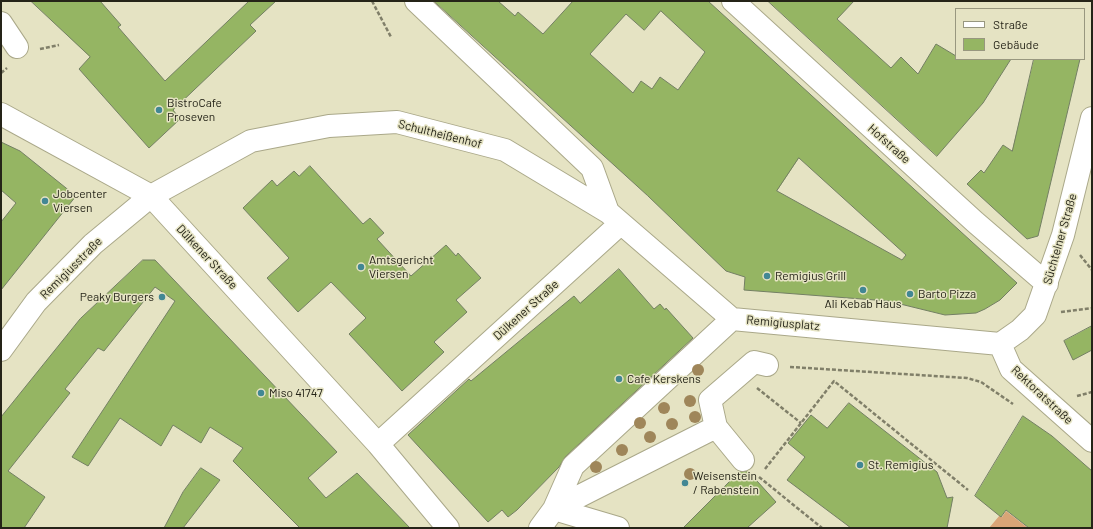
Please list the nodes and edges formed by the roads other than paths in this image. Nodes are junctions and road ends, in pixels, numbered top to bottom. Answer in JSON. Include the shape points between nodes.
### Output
{"nodes":[{"id":1,"x":416,"y":1,"type":"edge"},
{"id":2,"x":732,"y":1,"type":"edge"},
{"id":3,"x":1,"y":23,"type":"edge"},
{"id":4,"x":26,"y":49,"type":"road end"},
{"id":5,"x":1,"y":114,"type":"edge"},
{"id":6,"x":1092,"y":118,"type":"edge"},
{"id":7,"x":151,"y":196,"type":"junction"},
{"id":8,"x":614,"y":218,"type":"junction"},
{"id":9,"x":1047,"y":284,"type":"junction"},
{"id":10,"x":732,"y":319,"type":"junction"},
{"id":11,"x":1000,"y":344,"type":"junction"},
{"id":12,"x":1,"y":350,"type":"edge"},
{"id":13,"x":767,"y":366,"type":"road end"},
{"id":14,"x":716,"y":427,"type":"junction"},
{"id":15,"x":1092,"y":441,"type":"edge"},
{"id":16,"x":378,"y":444,"type":"junction"},
{"id":17,"x":743,"y":460,"type":"dead end"},
{"id":18,"x":554,"y":509,"type":"junction"},
{"id":19,"x":448,"y":528,"type":"edge"},
{"id":20,"x":540,"y":528,"type":"edge"},
{"id":21,"x":618,"y":528,"type":"edge"}],
"edges":[{"from":1,"to":8,"type":"street","name":"Schultheißenhof","via":[[592,168]]},
{"from":2,"to":9,"type":"street","name":"Hofstraße"},
{"from":3,"to":4,"type":"street"},
{"from":5,"to":7,"type":"street","name":"Dülkener Straße"},
{"from":6,"to":9,"type":"street","name":"Süchtelner Straße"},
{"from":7,"to":8,"type":"street","name":"Schultheißenhof","via":[[251,141],[329,126],[397,122],[505,150]]},
{"from":7,"to":12,"type":"street","name":"Remigiusstraße","via":[[93,244],[41,297]]},
{"from":7,"to":16,"type":"street","name":"Dülkener Straße"},
{"from":8,"to":10,"type":"street","name":"Schultheißenhof"},
{"from":8,"to":16,"type":"street","name":"Dülkener Straße"},
{"from":9,"to":11,"type":"street","name":"Süchtelner Straße","via":[[1035,315]]},
{"from":10,"to":11,"type":"street","name":"Remigiusplatz"},
{"from":10,"to":18,"type":"street","name":"Remigiusplatz","via":[[573,466]]},
{"from":11,"to":15,"type":"street","name":"Rektoratstraße","via":[[1011,369]]},
{"from":13,"to":14,"type":"street","via":[[754,362],[710,400]]},
{"from":14,"to":17,"type":"street"},
{"from":14,"to":18,"type":"street","name":"Remigiusplatz"},
{"from":16,"to":19,"type":"street","name":"Dülkener Straße"},
{"from":18,"to":20,"type":"street","name":"Remigiusplatz"},
{"from":18,"to":21,"type":"street"}]}
